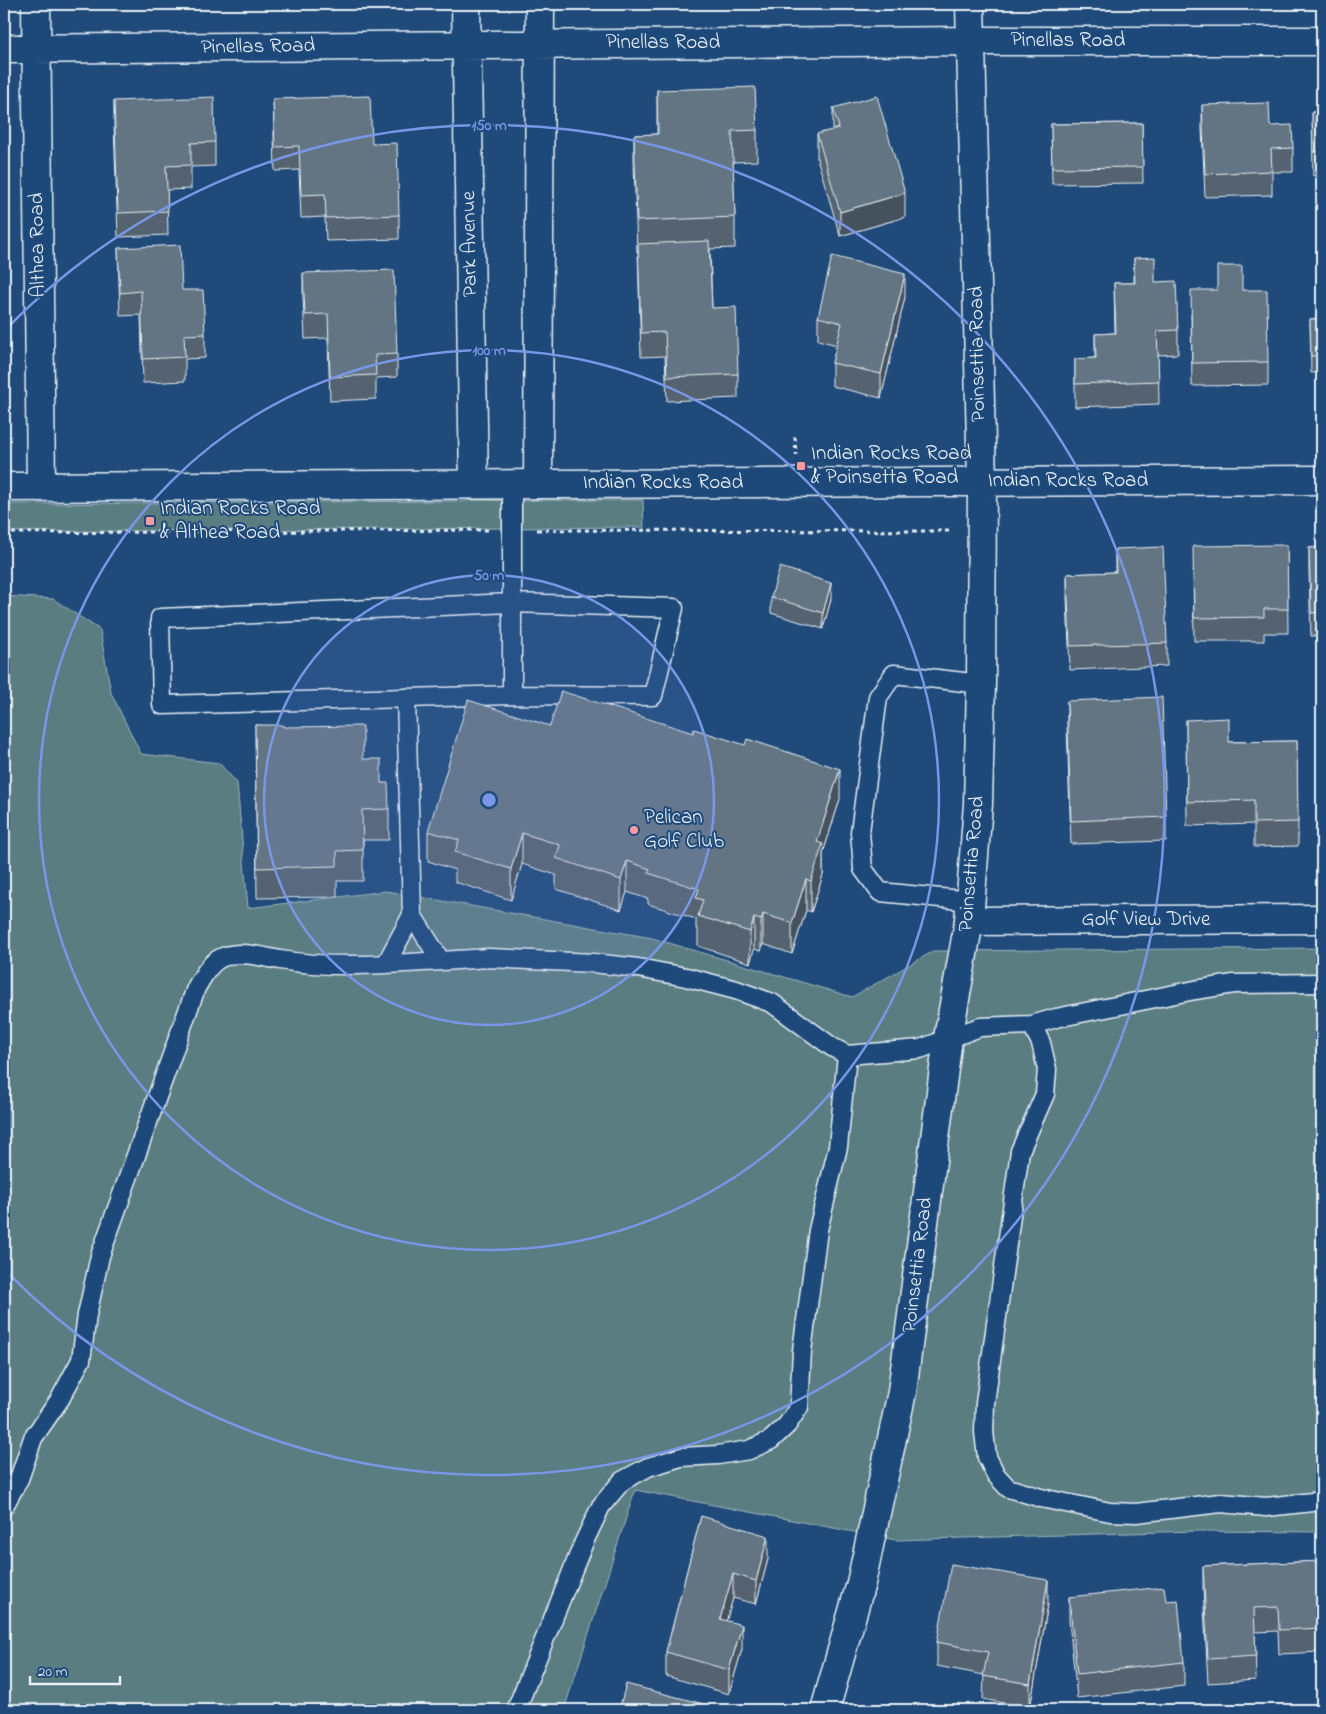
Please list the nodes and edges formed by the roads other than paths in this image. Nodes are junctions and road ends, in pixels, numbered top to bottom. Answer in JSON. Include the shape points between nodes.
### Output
{"nodes":[{"id":1,"x":36,"y":4,"type":"edge"},
{"id":2,"x":466,"y":4,"type":"edge"},
{"id":3,"x":540,"y":4,"type":"edge"},
{"id":4,"x":970,"y":4,"type":"edge"},
{"id":5,"x":970,"y":41,"type":"junction"},
{"id":6,"x":1322,"y":41,"type":"edge"},
{"id":7,"x":540,"y":44,"type":"junction"},
{"id":8,"x":466,"y":45,"type":"junction"},
{"id":9,"x":4,"y":49,"type":"edge"},
{"id":10,"x":36,"y":49,"type":"junction"},
{"id":11,"x":1322,"y":480,"type":"edge"},
{"id":12,"x":982,"y":482,"type":"junction"},
{"id":13,"x":474,"y":484,"type":"junction"},
{"id":14,"x":525,"y":484,"type":"junction"},
{"id":15,"x":4,"y":487,"type":"edge"},
{"id":16,"x":41,"y":487,"type":"junction"},
{"id":17,"x":512,"y":603,"type":"junction"},
{"id":18,"x":981,"y":684,"type":"junction"},
{"id":19,"x":512,"y":695,"type":"junction"},
{"id":20,"x":406,"y":698,"type":"junction"},
{"id":21,"x":970,"y":911,"type":"junction"},
{"id":22,"x":412,"y":915,"type":"junction"},
{"id":23,"x":1322,"y":919,"type":"edge"},
{"id":24,"x":441,"y":961,"type":"junction"},
{"id":25,"x":386,"y":964,"type":"junction"},
{"id":26,"x":1322,"y":983,"type":"edge"},
{"id":27,"x":1032,"y":1025,"type":"junction"},
{"id":28,"x":948,"y":1038,"type":"junction"},
{"id":29,"x":847,"y":1055,"type":"junction"},
{"id":30,"x":1322,"y":1500,"type":"edge"},
{"id":31,"x":4,"y":1506,"type":"edge"},
{"id":32,"x":516,"y":1710,"type":"edge"},
{"id":33,"x":825,"y":1710,"type":"edge"}],
"edges":[{"from":1,"to":10,"type":"street","name":"Althea Road"},
{"from":2,"to":8,"type":"street","name":"Park Avenue"},
{"from":3,"to":7,"type":"street"},
{"from":4,"to":5,"type":"street","name":"Poinsettia Road"},
{"from":5,"to":6,"type":"street","name":"Pinellas Road"},
{"from":5,"to":7,"type":"street","name":"Pinellas Road"},
{"from":5,"to":12,"type":"street","name":"Poinsettia Road"},
{"from":7,"to":8,"type":"street","name":"Pinellas Road"},
{"from":7,"to":14,"type":"street"},
{"from":8,"to":10,"type":"street","name":"Pinellas Road"},
{"from":8,"to":13,"type":"street","name":"Park Avenue"},
{"from":9,"to":10,"type":"street","name":"Pinellas Road"},
{"from":10,"to":16,"type":"street","name":"Althea Road"},
{"from":11,"to":12,"type":"street","name":"Indian Rocks Road"},
{"from":12,"to":14,"type":"street","name":"Indian Rocks Road"},
{"from":12,"to":18,"type":"street","name":"Poinsettia Road"},
{"from":13,"to":14,"type":"street","name":"Indian Rocks Road"},
{"from":13,"to":16,"type":"street","name":"Indian Rocks Road"},
{"from":14,"to":17,"type":"lane","via":[[512,530]]},
{"from":15,"to":16,"type":"street","name":"Indian Rocks Road"},
{"from":17,"to":19,"type":"lane"},
{"from":17,"to":19,"type":"lane","via":[[674,608],[653,696]]},
{"from":17,"to":20,"type":"lane","via":[[160,618],[162,705]]},
{"from":18,"to":21,"type":"street","name":"Poinsettia Road","via":[[978,804]]},
{"from":18,"to":21,"type":"lane","via":[[894,674],[878,697],[860,832],[864,869],[880,892]]},
{"from":19,"to":20,"type":"lane"},
{"from":20,"to":22,"type":"lane"},
{"from":21,"to":23,"type":"street","name":"Golf View Drive"},
{"from":21,"to":28,"type":"street","name":"Poinsettia Road"},
{"from":22,"to":24,"type":"lane"},
{"from":22,"to":25,"type":"lane"},
{"from":24,"to":25,"type":"lane"},
{"from":24,"to":29,"type":"lane","via":[[489,958],[593,963],[686,977],[772,1003]]},
{"from":25,"to":31,"type":"lane","via":[[292,962],[237,953],[222,957],[209,966],[196,988],[100,1256],[81,1360],[60,1399],[32,1438],[19,1479]]},
{"from":26,"to":27,"type":"lane","via":[[1234,984]]},
{"from":27,"to":28,"type":"lane","via":[[980,1028]]},
{"from":27,"to":30,"type":"lane","via":[[1041,1043],[1047,1069],[1045,1094],[1020,1151],[984,1403],[987,1457],[996,1475],[1008,1488],[1110,1512],[1136,1513],[1221,1503],[1266,1507]]},
{"from":28,"to":29,"type":"lane","via":[[920,1049]]},
{"from":28,"to":33,"type":"street","name":"Poinsettia Road","via":[[902,1392],[861,1583]]},
{"from":29,"to":32,"type":"lane","via":[[838,1147],[818,1230],[798,1407],[771,1440],[749,1450],[681,1457],[648,1467],[622,1481],[601,1506],[584,1542]]}]}
